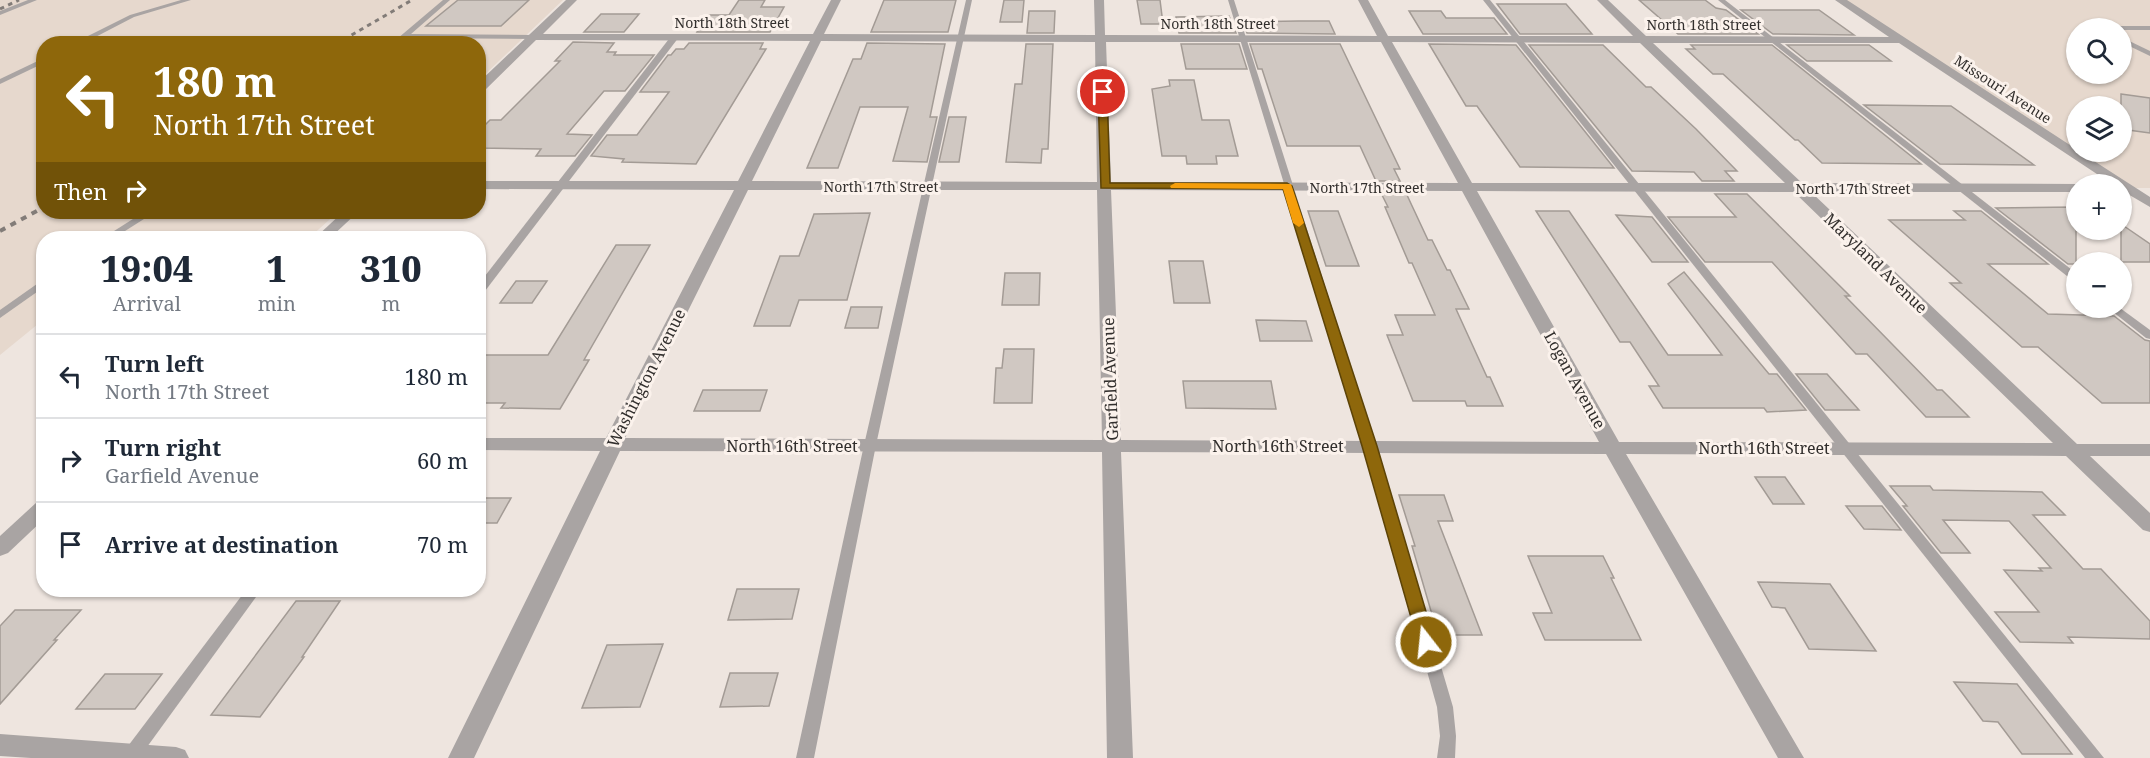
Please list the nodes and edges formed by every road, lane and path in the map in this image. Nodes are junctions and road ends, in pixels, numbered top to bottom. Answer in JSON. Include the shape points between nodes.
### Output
{"nodes":[{"id":1,"x":34,"y":0,"type":"edge"},
{"id":2,"x":188,"y":0,"type":"edge"},
{"id":3,"x":447,"y":0,"type":"edge"},
{"id":4,"x":572,"y":0,"type":"edge"},
{"id":5,"x":836,"y":0,"type":"edge"},
{"id":6,"x":969,"y":0,"type":"edge"},
{"id":7,"x":1100,"y":0,"type":"edge"},
{"id":8,"x":1231,"y":0,"type":"edge"},
{"id":9,"x":1363,"y":0,"type":"edge"},
{"id":10,"x":1486,"y":0,"type":"edge"},
{"id":11,"x":1602,"y":0,"type":"edge"},
{"id":12,"x":1721,"y":0,"type":"edge"},
{"id":13,"x":1840,"y":0,"type":"edge"},
{"id":14,"x":0,"y":14,"type":"edge"},
{"id":15,"x":2132,"y":28,"type":"edge"},
{"id":16,"x":2150,"y":28,"type":"edge"},
{"id":17,"x":91,"y":36,"type":"edge"},
{"id":18,"x":403,"y":36,"type":"edge"},
{"id":19,"x":486,"y":37,"type":"edge"},
{"id":20,"x":535,"y":37,"type":"junction"},
{"id":21,"x":675,"y":37,"type":"junction"},
{"id":22,"x":818,"y":37,"type":"junction"},
{"id":23,"x":961,"y":38,"type":"junction"},
{"id":24,"x":1102,"y":38,"type":"junction"},
{"id":25,"x":1243,"y":38,"type":"junction"},
{"id":26,"x":1386,"y":39,"type":"junction"},
{"id":27,"x":1518,"y":39,"type":"junction"},
{"id":28,"x":1643,"y":39,"type":"junction"},
{"id":29,"x":1772,"y":39,"type":"junction"},
{"id":30,"x":1901,"y":40,"type":"junction"},
{"id":31,"x":2132,"y":45,"type":"edge"},
{"id":32,"x":2150,"y":54,"type":"edge"},
{"id":33,"x":36,"y":64,"type":"edge"},
{"id":34,"x":0,"y":82,"type":"edge"},
{"id":35,"x":486,"y":83,"type":"edge"},
{"id":36,"x":2103,"y":174,"type":"edge"},
{"id":37,"x":486,"y":185,"type":"edge"},
{"id":38,"x":562,"y":185,"type":"junction"},
{"id":39,"x":744,"y":185,"type":"junction"},
{"id":40,"x":930,"y":186,"type":"junction"},
{"id":41,"x":1104,"y":186,"type":"junction"},
{"id":42,"x":1287,"y":186,"type":"junction"},
{"id":43,"x":1467,"y":187,"type":"junction"},
{"id":44,"x":1634,"y":187,"type":"junction"},
{"id":45,"x":1798,"y":188,"type":"junction"},
{"id":46,"x":1960,"y":188,"type":"junction"},
{"id":47,"x":2066,"y":188,"type":"edge"},
{"id":48,"x":2132,"y":188,"type":"edge"},
{"id":49,"x":2150,"y":188,"type":"edge"},
{"id":50,"x":2132,"y":193,"type":"edge"},
{"id":51,"x":2150,"y":203,"type":"edge"},
{"id":52,"x":139,"y":219,"type":"edge"},
{"id":53,"x":343,"y":219,"type":"edge"},
{"id":54,"x":119,"y":231,"type":"edge"},
{"id":55,"x":330,"y":231,"type":"edge"},
{"id":56,"x":2066,"y":270,"type":"edge"},
{"id":57,"x":486,"y":283,"type":"edge"},
{"id":58,"x":36,"y":288,"type":"edge"},
{"id":59,"x":0,"y":315,"type":"edge"},
{"id":60,"x":2127,"y":318,"type":"edge"},
{"id":61,"x":2150,"y":336,"type":"edge"},
{"id":62,"x":486,"y":444,"type":"edge"},
{"id":63,"x":1111,"y":445,"type":"junction"},
{"id":64,"x":612,"y":446,"type":"junction"},
{"id":65,"x":870,"y":446,"type":"junction"},
{"id":66,"x":1370,"y":446,"type":"junction"},
{"id":67,"x":1612,"y":447,"type":"junction"},
{"id":68,"x":1848,"y":449,"type":"junction"},
{"id":69,"x":2071,"y":450,"type":"junction"},
{"id":70,"x":2150,"y":450,"type":"edge"},
{"id":71,"x":36,"y":514,"type":"edge"},
{"id":72,"x":2150,"y":525,"type":"edge"},
{"id":73,"x":0,"y":548,"type":"edge"},
{"id":74,"x":249,"y":597,"type":"edge"},
{"id":75,"x":0,"y":745,"type":"edge"},
{"id":76,"x":131,"y":755,"type":"junction"},
{"id":77,"x":176,"y":758,"type":"edge"},
{"id":78,"x":461,"y":758,"type":"edge"},
{"id":79,"x":805,"y":758,"type":"edge"},
{"id":80,"x":1120,"y":758,"type":"edge"},
{"id":81,"x":1446,"y":758,"type":"edge"},
{"id":82,"x":1791,"y":758,"type":"edge"},
{"id":83,"x":2095,"y":758,"type":"edge"}],
"edges":[{"from":1,"to":14,"type":"lane"},
{"from":2,"to":17,"type":"lane","via":[[132,16]]},
{"from":3,"to":18,"type":"lane"},
{"from":4,"to":20,"type":"street"},
{"from":5,"to":22,"type":"street","name":"Washington Avenue"},
{"from":6,"to":23,"type":"lane"},
{"from":7,"to":24,"type":"street","name":"Garfield Avenue"},
{"from":8,"to":25,"type":"lane"},
{"from":9,"to":26,"type":"street","name":"Logan Avenue"},
{"from":10,"to":27,"type":"lane"},
{"from":11,"to":28,"type":"street","name":"Maryland Avenue"},
{"from":12,"to":29,"type":"lane"},
{"from":13,"to":30,"type":"street","name":"Missouri Avenue"},
{"from":15,"to":16,"type":"lane"},
{"from":19,"to":20,"type":"lane"},
{"from":20,"to":21,"type":"street","name":"North 18th Street"},
{"from":20,"to":35,"type":"street"},
{"from":21,"to":22,"type":"street","name":"North 18th Street"},
{"from":21,"to":38,"type":"lane"},
{"from":22,"to":23,"type":"street","name":"North 18th Street"},
{"from":22,"to":39,"type":"street","name":"Washington Avenue"},
{"from":23,"to":24,"type":"street","name":"North 18th Street"},
{"from":23,"to":40,"type":"lane"},
{"from":24,"to":25,"type":"street","name":"North 18th Street"},
{"from":24,"to":41,"type":"street","name":"Garfield Avenue"},
{"from":25,"to":26,"type":"street","name":"North 18th Street"},
{"from":25,"to":42,"type":"lane"},
{"from":26,"to":27,"type":"street","name":"North 18th Street"},
{"from":26,"to":43,"type":"street","name":"Logan Avenue"},
{"from":27,"to":28,"type":"street","name":"North 18th Street"},
{"from":27,"to":44,"type":"lane"},
{"from":28,"to":29,"type":"street","name":"North 18th Street"},
{"from":28,"to":45,"type":"street","name":"Maryland Avenue"},
{"from":29,"to":30,"type":"street","name":"North 18th Street"},
{"from":29,"to":46,"type":"lane"},
{"from":30,"to":36,"type":"street","name":"Missouri Avenue"},
{"from":31,"to":32,"type":"lane"},
{"from":33,"to":34,"type":"lane"},
{"from":37,"to":38,"type":"street","name":"North 17th Street"},
{"from":38,"to":39,"type":"street","name":"North 17th Street"},
{"from":38,"to":57,"type":"lane"},
{"from":39,"to":40,"type":"street","name":"North 17th Street"},
{"from":39,"to":64,"type":"street","name":"Washington Avenue"},
{"from":40,"to":41,"type":"street","name":"North 17th Street"},
{"from":40,"to":65,"type":"lane"},
{"from":41,"to":42,"type":"street","name":"North 17th Street"},
{"from":41,"to":63,"type":"street","name":"Garfield Avenue"},
{"from":42,"to":43,"type":"street","name":"North 17th Street"},
{"from":42,"to":66,"type":"lane"},
{"from":43,"to":44,"type":"street","name":"North 17th Street"},
{"from":43,"to":67,"type":"street","name":"Logan Avenue"},
{"from":44,"to":45,"type":"street","name":"North 17th Street"},
{"from":44,"to":68,"type":"lane"},
{"from":45,"to":46,"type":"street","name":"North 17th Street"},
{"from":45,"to":69,"type":"street","name":"Maryland Avenue"},
{"from":46,"to":47,"type":"street","name":"North 17th Street"},
{"from":46,"to":56,"type":"lane"},
{"from":48,"to":49,"type":"street"},
{"from":50,"to":51,"type":"street","name":"Missouri Avenue"},
{"from":52,"to":54,"type":"lane"},
{"from":53,"to":55,"type":"street"},
{"from":58,"to":59,"type":"lane"},
{"from":60,"to":61,"type":"lane"},
{"from":62,"to":64,"type":"street","name":"North 16th Street"},
{"from":63,"to":65,"type":"street","name":"North 16th Street"},
{"from":63,"to":66,"type":"street","name":"North 16th Street"},
{"from":63,"to":80,"type":"street","name":"Garfield Avenue"},
{"from":64,"to":65,"type":"street","name":"North 16th Street"},
{"from":64,"to":78,"type":"street","name":"Washington Avenue"},
{"from":65,"to":79,"type":"lane"},
{"from":66,"to":67,"type":"street","name":"North 16th Street"},
{"from":66,"to":81,"type":"lane","via":[[1445,707]]},
{"from":67,"to":68,"type":"street","name":"North 16th Street"},
{"from":67,"to":82,"type":"street","name":"Logan Avenue"},
{"from":68,"to":69,"type":"street","name":"North 16th Street"},
{"from":68,"to":83,"type":"lane"},
{"from":69,"to":70,"type":"street","name":"North 16th Street"},
{"from":69,"to":72,"type":"street","name":"Maryland Avenue"},
{"from":71,"to":73,"type":"street"},
{"from":74,"to":76,"type":"lane"},
{"from":75,"to":76,"type":"street"},
{"from":76,"to":77,"type":"street"}]}
